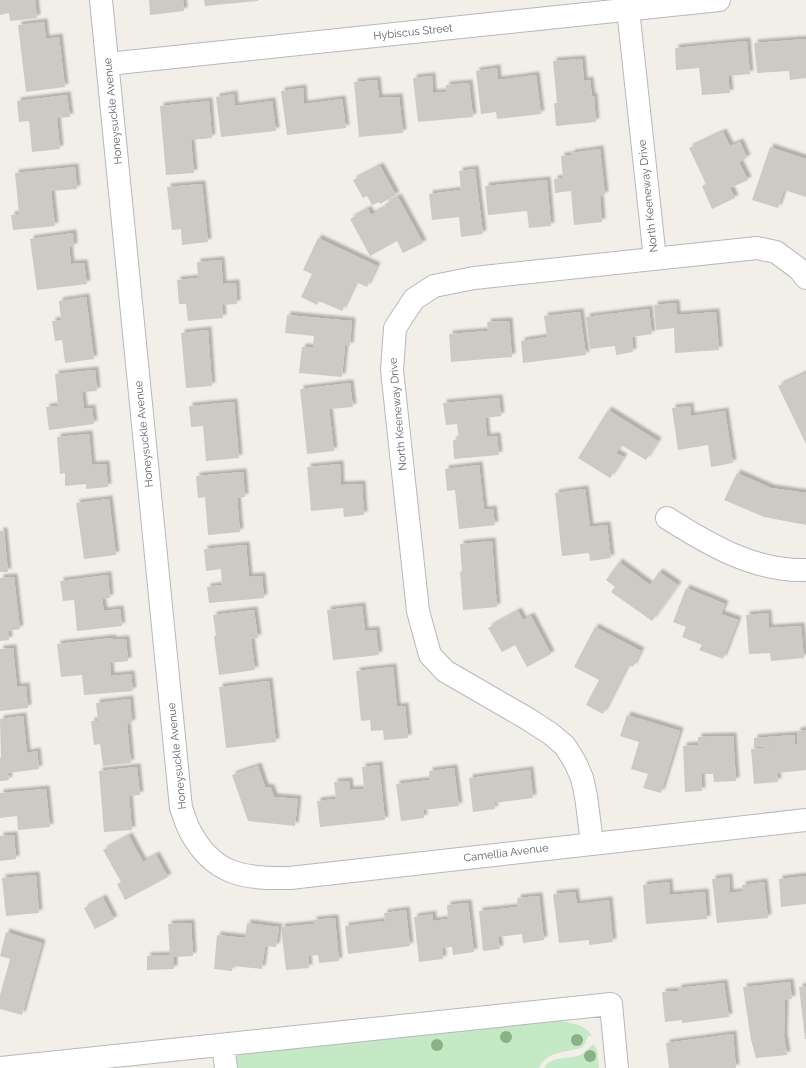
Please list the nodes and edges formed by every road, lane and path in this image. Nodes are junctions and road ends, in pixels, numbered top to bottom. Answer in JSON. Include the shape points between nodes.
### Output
{"nodes":[{"id":1,"x":101,"y":0,"type":"edge"},
{"id":2,"x":719,"y":0,"type":"edge"},
{"id":3,"x":628,"y":5,"type":"edge"},
{"id":4,"x":108,"y":64,"type":"junction"},
{"id":5,"x":655,"y":259,"type":"junction"},
{"id":6,"x":806,"y":278,"type":"edge"},
{"id":7,"x":667,"y":518,"type":"dead end"},
{"id":8,"x":806,"y":570,"type":"edge"},
{"id":9,"x":806,"y":820,"type":"edge"},
{"id":10,"x":592,"y":843,"type":"junction"},
{"id":11,"x":210,"y":859,"type":"joint"},
{"id":12,"x":223,"y":1045,"type":"junction"},
{"id":13,"x":148,"y":1060,"type":"edge"},
{"id":14,"x":22,"y":1067,"type":"edge"},
{"id":15,"x":0,"y":1068,"type":"edge"},
{"id":16,"x":226,"y":1068,"type":"edge"},
{"id":17,"x":618,"y":1068,"type":"edge"}],
"edges":[{"from":1,"to":4,"type":"street","name":"Honeysuckle Avenue"},
{"from":2,"to":3,"type":"street","name":"Hybiscus Street"},
{"from":3,"to":4,"type":"street","name":"Hybiscus Street"},
{"from":3,"to":5,"type":"street","name":"North Keeneway Drive"},
{"from":4,"to":11,"type":"street","name":"Honeysuckle Avenue","via":[[181,808],[198,846]]},
{"from":5,"to":6,"type":"street","via":[[757,248],[776,252],[799,269]]},
{"from":5,"to":10,"type":"street","name":"North Keeneway Drive","via":[[474,278],[434,286],[414,299],[402,315],[395,328],[393,343],[392,370],[418,611],[430,655],[445,671],[528,719],[565,746],[582,778]]},
{"from":7,"to":8,"type":"street","via":[[704,542],[741,558],[770,568]]},
{"from":9,"to":10,"type":"street","name":"Camellia Avenue"},
{"from":10,"to":11,"type":"street","name":"Camellia Avenue","via":[[290,878],[248,876],[228,871]]},
{"from":12,"to":13,"type":"street"},
{"from":12,"to":16,"type":"street"},
{"from":12,"to":17,"type":"street","via":[[611,1004]]},
{"from":13,"to":14,"type":"street"},
{"from":14,"to":15,"type":"street"}]}
